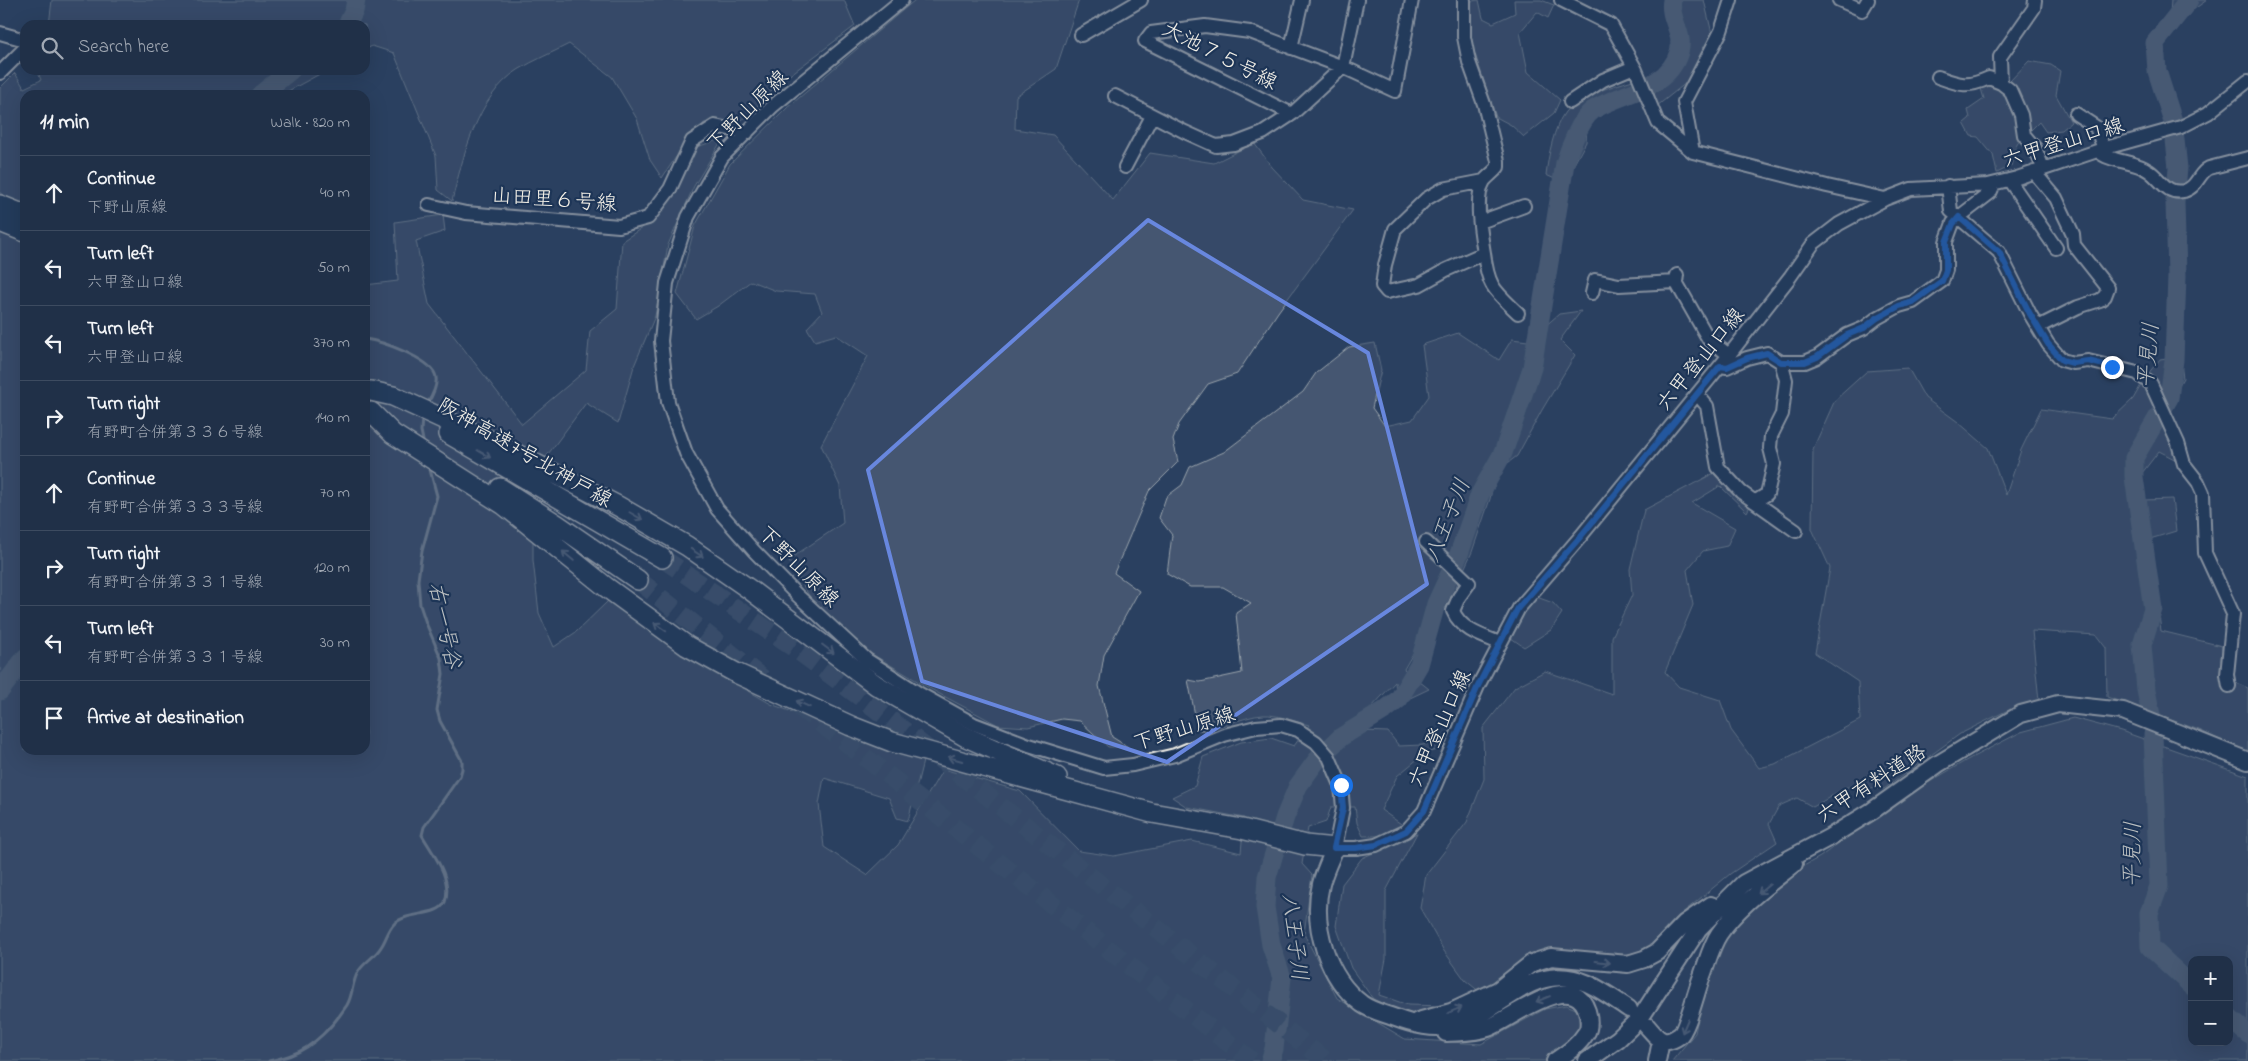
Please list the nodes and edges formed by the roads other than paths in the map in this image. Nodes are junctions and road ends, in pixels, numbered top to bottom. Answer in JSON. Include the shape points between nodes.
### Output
{"nodes":[{"id":1,"x":1141,"y":0,"type":"edge"},
{"id":2,"x":1302,"y":0,"type":"edge"},
{"id":3,"x":1358,"y":0,"type":"edge"},
{"id":4,"x":1412,"y":0,"type":"edge"},
{"id":5,"x":1464,"y":0,"type":"edge"},
{"id":6,"x":1564,"y":0,"type":"edge"},
{"id":7,"x":1731,"y":0,"type":"edge"},
{"id":8,"x":1839,"y":0,"type":"edge"},
{"id":9,"x":2034,"y":0,"type":"edge"},
{"id":10,"x":900,"y":1,"type":"edge"},
{"id":11,"x":1865,"y":5,"type":"edge"},
{"id":12,"x":0,"y":33,"type":"edge"},
{"id":13,"x":1081,"y":35,"type":"dead end"},
{"id":14,"x":20,"y":39,"type":"edge"},
{"id":15,"x":1291,"y":48,"type":"junction"},
{"id":16,"x":20,"y":53,"type":"edge"},
{"id":17,"x":1634,"y":66,"type":"junction"},
{"id":18,"x":1343,"y":67,"type":"junction"},
{"id":19,"x":0,"y":73,"type":"edge"},
{"id":20,"x":1938,"y":77,"type":"dead end"},
{"id":21,"x":2248,"y":81,"type":"edge"},
{"id":22,"x":2001,"y":82,"type":"junction"},
{"id":23,"x":1115,"y":96,"type":"dead end"},
{"id":24,"x":1570,"y":102,"type":"dead end"},
{"id":25,"x":1292,"y":114,"type":"junction"},
{"id":26,"x":2076,"y":114,"type":"dead end"},
{"id":27,"x":1152,"y":116,"type":"junction"},
{"id":28,"x":747,"y":133,"type":"junction"},
{"id":29,"x":2101,"y":150,"type":"junction"},
{"id":30,"x":1693,"y":152,"type":"junction"},
{"id":31,"x":2248,"y":158,"type":"edge"},
{"id":32,"x":1125,"y":167,"type":"dead end"},
{"id":33,"x":2039,"y":170,"type":"junction"},
{"id":34,"x":2010,"y":180,"type":"junction"},
{"id":35,"x":1484,"y":181,"type":"junction"},
{"id":36,"x":1994,"y":184,"type":"junction"},
{"id":37,"x":1948,"y":186,"type":"junction"},
{"id":38,"x":1886,"y":198,"type":"junction"},
{"id":39,"x":0,"y":205,"type":"edge"},
{"id":40,"x":429,"y":205,"type":"dead end"},
{"id":41,"x":1524,"y":206,"type":"dead end"},
{"id":42,"x":20,"y":213,"type":"edge"},
{"id":43,"x":1959,"y":217,"type":"junction"},
{"id":44,"x":2051,"y":217,"type":"dead end"},
{"id":45,"x":0,"y":222,"type":"edge"},
{"id":46,"x":1480,"y":222,"type":"junction"},
{"id":47,"x":2040,"y":225,"type":"junction"},
{"id":48,"x":20,"y":230,"type":"edge"},
{"id":49,"x":2056,"y":248,"type":"dead end"},
{"id":50,"x":1484,"y":253,"type":"junction"},
{"id":51,"x":1592,"y":293,"type":"dead end"},
{"id":52,"x":1518,"y":313,"type":"dead end"},
{"id":53,"x":2038,"y":327,"type":"junction"},
{"id":54,"x":1729,"y":355,"type":"junction"},
{"id":55,"x":1781,"y":362,"type":"junction"},
{"id":56,"x":1720,"y":366,"type":"junction"},
{"id":57,"x":1697,"y":394,"type":"junction"},
{"id":58,"x":370,"y":400,"type":"edge"},
{"id":59,"x":370,"y":401,"type":"edge"},
{"id":60,"x":370,"y":401,"type":"edge"},
{"id":61,"x":370,"y":403,"type":"edge"},
{"id":62,"x":1756,"y":501,"type":"junction"},
{"id":63,"x":1796,"y":531,"type":"dead end"},
{"id":64,"x":1426,"y":542,"type":"dead end"},
{"id":65,"x":662,"y":558,"type":"tunnel mouth"},
{"id":66,"x":638,"y":580,"type":"tunnel mouth"},
{"id":67,"x":1500,"y":643,"type":"junction"},
{"id":68,"x":2229,"y":686,"type":"dead end"},
{"id":69,"x":2248,"y":761,"type":"edge"},
{"id":70,"x":1152,"y":814,"type":"junction"},
{"id":71,"x":1830,"y":837,"type":"junction"},
{"id":72,"x":1334,"y":848,"type":"junction"},
{"id":73,"x":1744,"y":883,"type":"junction"},
{"id":74,"x":1629,"y":1009,"type":"dead end"},
{"id":75,"x":1408,"y":1023,"type":"junction"},
{"id":76,"x":1646,"y":1025,"type":"dead end"},
{"id":77,"x":1662,"y":1041,"type":"junction"},
{"id":78,"x":1555,"y":1061,"type":"edge"},
{"id":79,"x":1587,"y":1061,"type":"edge"},
{"id":80,"x":1658,"y":1061,"type":"edge"}],
"edges":[{"from":1,"to":13,"type":"street"},
{"from":2,"to":15,"type":"street"},
{"from":3,"to":18,"type":"street"},
{"from":4,"to":18,"type":"street","name":"大池７５号線","via":[[1395,91]]},
{"from":5,"to":35,"type":"street","via":[[1464,37],[1469,62],[1484,104],[1498,161],[1498,167]]},
{"from":6,"to":17,"type":"street","via":[[1611,25]]},
{"from":7,"to":30,"type":"street","via":[[1721,31],[1684,102]]},
{"from":8,"to":11,"type":"street"},
{"from":9,"to":22,"type":"street","via":[[2034,8],[2000,57]]},
{"from":10,"to":28,"type":"street","name":"下野山原線","via":[[774,106]]},
{"from":12,"to":14,"type":"street"},
{"from":15,"to":18,"type":"street","name":"大池７５号線"},
{"from":15,"to":25,"type":"street","name":"大池７５号線","via":[[1250,32],[1206,26],[1151,33],[1145,41]]},
{"from":16,"to":19,"type":"street"},
{"from":17,"to":24,"type":"street","via":[[1603,80]]},
{"from":17,"to":30,"type":"street","via":[[1658,123]]},
{"from":18,"to":25,"type":"street","name":"大池７５号線"},
{"from":20,"to":22,"type":"street","via":[[1974,85],[1989,78]]},
{"from":21,"to":29,"type":"street","name":"六甲登山口線","via":[[2208,112],[2175,129]]},
{"from":22,"to":33,"type":"street","via":[[2010,90],[2021,115],[2024,135],[2035,148]]},
{"from":23,"to":27,"type":"street"},
{"from":25,"to":27,"type":"street","via":[[1263,133],[1234,144],[1216,146]]},
{"from":26,"to":29,"type":"street","via":[[2096,127]]},
{"from":27,"to":32,"type":"street"},
{"from":28,"to":40,"type":"street","name":"山田里６号線","via":[[715,126],[692,141],[670,189],[648,218],[619,226],[466,213]]},
{"from":28,"to":72,"type":"street","name":"下野山原線","via":[[722,157],[688,217],[667,283],[662,341],[668,402],[686,452],[717,509],[797,595],[867,660],[974,724],[1104,768],[1175,755],[1224,734],[1256,727],[1280,724],[1298,730],[1316,742],[1329,757],[1341,785],[1343,808]]},
{"from":29,"to":31,"type":"street","via":[[2103,156],[2131,162],[2149,171],[2161,184],[2177,191],[2190,188],[2204,170]]},
{"from":29,"to":33,"type":"street","name":"六甲登山口線"},
{"from":30,"to":38,"type":"street"},
{"from":33,"to":34,"type":"street","name":"六甲登山口線"},
{"from":33,"to":53,"type":"street","via":[[2074,234],[2074,245],[2108,288],[2100,300]]},
{"from":34,"to":36,"type":"street","name":"六甲登山口線"},
{"from":34,"to":47,"type":"street"},
{"from":35,"to":46,"type":"street"},
{"from":35,"to":50,"type":"street","via":[[1443,190],[1426,199],[1395,229],[1382,286],[1387,292],[1419,285]]},
{"from":36,"to":37,"type":"street","name":"六甲登山口線"},
{"from":36,"to":43,"type":"street","via":[[1990,194]]},
{"from":37,"to":38,"type":"street","name":"六甲登山口線","via":[[1911,189]]},
{"from":37,"to":43,"type":"street","via":[[1951,211]]},
{"from":38,"to":54,"type":"street","name":"六甲登山口線","via":[[1839,224],[1813,244]]},
{"from":39,"to":42,"type":"highway"},
{"from":41,"to":46,"type":"street"},
{"from":43,"to":53,"type":"street","via":[[1999,252]]},
{"from":43,"to":55,"type":"street","via":[[1946,242],[1946,270],[1942,281],[1910,303],[1847,335],[1811,360],[1795,364]]},
{"from":44,"to":47,"type":"street"},
{"from":45,"to":48,"type":"highway"},
{"from":46,"to":50,"type":"street"},
{"from":47,"to":49,"type":"street"},
{"from":50,"to":52,"type":"street","via":[[1487,276],[1494,291]]},
{"from":51,"to":54,"type":"street","via":[[1595,280],[1619,285],[1677,279],[1709,340]]},
{"from":53,"to":68,"type":"street","via":[[2062,360],[2073,363],[2088,361],[2137,373],[2151,384],[2178,442],[2184,464],[2203,493],[2205,553],[2233,614],[2227,675]]},
{"from":54,"to":56,"type":"street","name":"六甲登山口線"},
{"from":55,"to":56,"type":"street","via":[[1767,353],[1727,367]]},
{"from":55,"to":62,"type":"street","via":[[1786,380],[1782,414],[1771,436],[1774,464],[1767,494]]},
{"from":56,"to":57,"type":"street","name":"六甲登山口線"},
{"from":57,"to":62,"type":"street","via":[[1707,406],[1718,467],[1741,492]]},
{"from":57,"to":67,"type":"street","name":"六甲登山口線","via":[[1518,608]]},
{"from":58,"to":70,"type":"highway","one_way":true,"via":[[393,396],[489,440],[618,506],[656,527],[749,589],[876,685],[928,716],[1024,764]]},
{"from":59,"to":65,"type":"highway","name":"阪神高速7号北神戸線","one_way":true,"via":[[626,535]]},
{"from":60,"to":66,"type":"highway","name":"阪神高速7号北神戸線"},
{"from":70,"to":61,"type":"highway","one_way":true,"via":[[892,742],[736,673],[687,646],[606,587],[504,505],[394,434]]},
{"from":62,"to":63,"type":"street"},
{"from":64,"to":67,"type":"street","via":[[1470,583],[1453,611],[1457,620],[1472,631]]},
{"from":67,"to":72,"type":"street","name":"六甲登山口線","via":[[1424,811],[1406,831],[1376,845]]},
{"from":69,"to":71,"type":"main road","name":"六甲有料道路","via":[[2123,711],[2058,704],[2021,714],[1938,764]]},
{"from":70,"to":72,"type":"highway"},
{"from":71,"to":73,"type":"main road","name":"六甲有料道路"},
{"from":71,"to":77,"type":"main road","one_way":true,"via":[[1753,898],[1718,935],[1692,1002],[1687,1025],[1681,1035]]},
{"from":72,"to":75,"type":"main road","via":[[1321,884],[1320,935],[1324,948],[1338,977],[1360,1002],[1373,1011]]},
{"from":75,"to":73,"type":"main road","one_way":true,"via":[[1451,1012],[1498,990],[1532,963],[1551,957],[1628,964],[1644,959],[1657,952],[1685,923]]},
{"from":73,"to":79,"type":"main road","name":"六甲有料道路","via":[[1699,928],[1641,1016],[1618,1039]]},
{"from":74,"to":75,"type":"main road","via":[[1586,982],[1565,977],[1549,978],[1530,984],[1485,1014],[1456,1025],[1428,1028]]},
{"from":78,"to":75,"type":"main road","one_way":true,"via":[[1576,1046],[1588,1030],[1586,1006],[1575,995],[1557,994],[1538,1000],[1488,1028],[1471,1032],[1427,1033]]},
{"from":76,"to":77,"type":"main road"},
{"from":77,"to":80,"type":"main road"}]}
